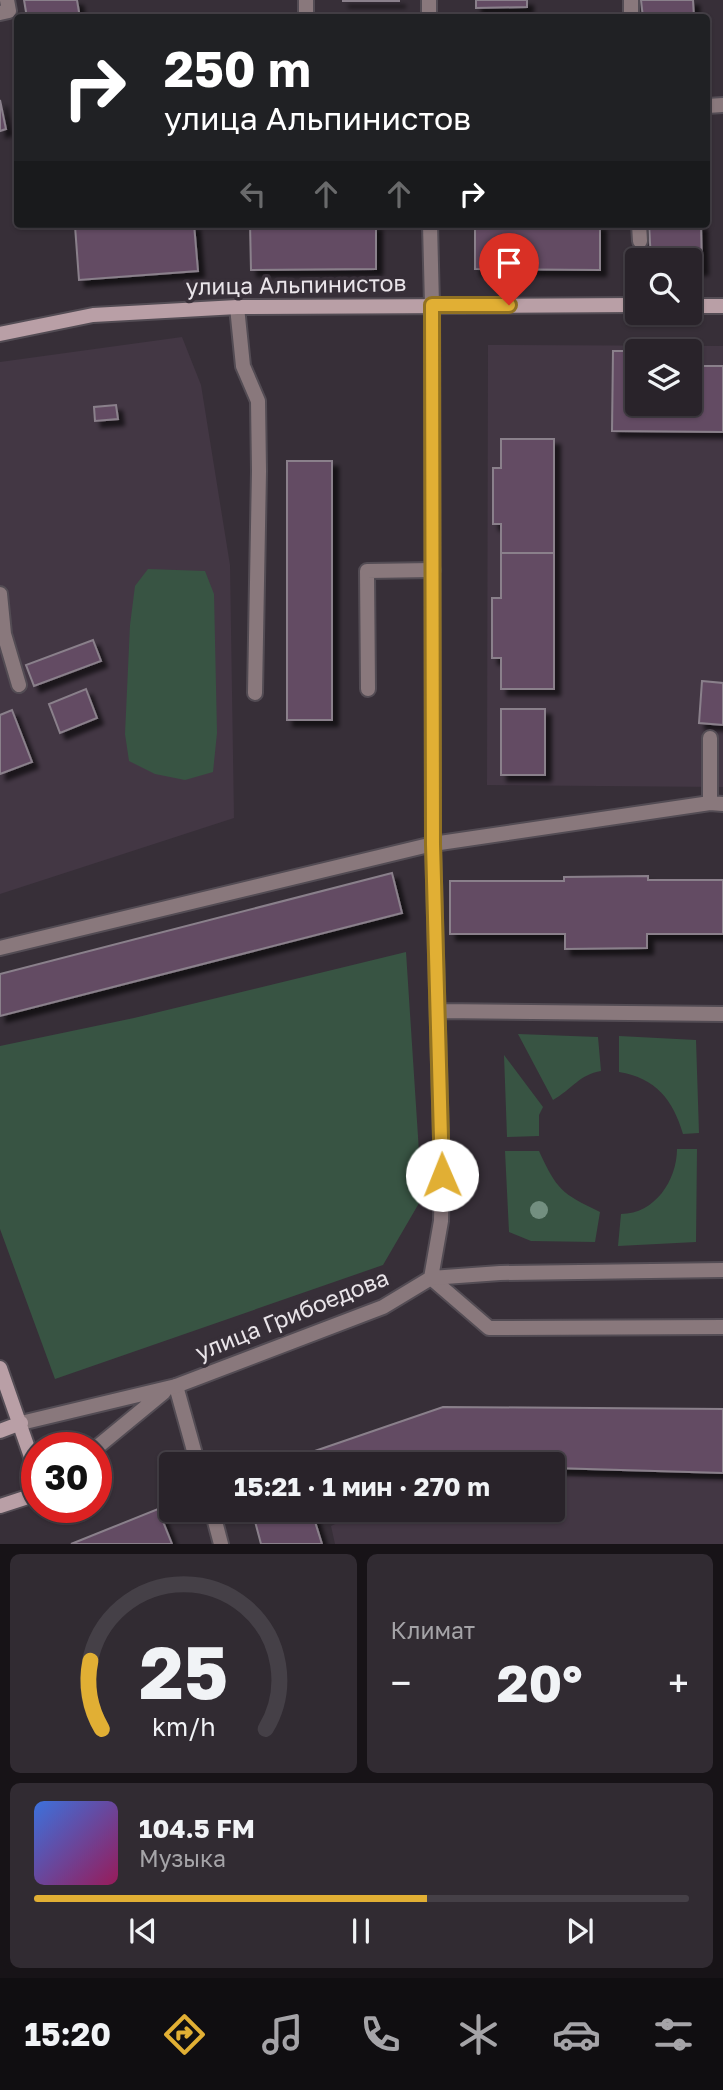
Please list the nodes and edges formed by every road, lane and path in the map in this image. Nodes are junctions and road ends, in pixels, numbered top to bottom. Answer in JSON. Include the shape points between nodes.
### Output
{"nodes":[{"id":1,"x":7,"y":0,"type":"edge"},
{"id":2,"x":0,"y":13,"type":"edge"},
{"id":3,"x":430,"y":228,"type":"edge"},
{"id":4,"x":639,"y":228,"type":"edge"},
{"id":5,"x":640,"y":241,"type":"dead end"},
{"id":6,"x":432,"y":305,"type":"junction"},
{"id":7,"x":625,"y":305,"type":"edge"},
{"id":8,"x":702,"y":306,"type":"edge"},
{"id":9,"x":723,"y":306,"type":"edge"},
{"id":10,"x":237,"y":307,"type":"junction"},
{"id":11,"x":0,"y":334,"type":"edge"},
{"id":12,"x":433,"y":570,"type":"junction"},
{"id":13,"x":0,"y":594,"type":"edge"},
{"id":14,"x":19,"y":685,"type":"dead end"},
{"id":15,"x":368,"y":689,"type":"dead end"},
{"id":16,"x":255,"y":693,"type":"dead end"},
{"id":17,"x":710,"y":738,"type":"dead end"},
{"id":18,"x":717,"y":804,"type":"edge"},
{"id":19,"x":433,"y":844,"type":"junction"},
{"id":20,"x":0,"y":948,"type":"edge"},
{"id":21,"x":438,"y":1011,"type":"junction"},
{"id":22,"x":723,"y":1014,"type":"edge"},
{"id":23,"x":723,"y":1270,"type":"edge"},
{"id":24,"x":431,"y":1278,"type":"junction"},
{"id":25,"x":723,"y":1327,"type":"edge"},
{"id":26,"x":0,"y":1368,"type":"edge"},
{"id":27,"x":171,"y":1388,"type":"junction"},
{"id":28,"x":21,"y":1423,"type":"junction"},
{"id":29,"x":0,"y":1431,"type":"edge"},
{"id":30,"x":24,"y":1432,"type":"edge"},
{"id":31,"x":112,"y":1434,"type":"edge"},
{"id":32,"x":193,"y":1452,"type":"edge"},
{"id":33,"x":21,"y":1499,"type":"edge"},
{"id":34,"x":0,"y":1506,"type":"edge"},
{"id":35,"x":215,"y":1522,"type":"edge"},
{"id":36,"x":221,"y":1544,"type":"edge"}],
"edges":[{"from":1,"to":2,"type":"street","via":[[9,11]]},
{"from":3,"to":6,"type":"street"},
{"from":4,"to":5,"type":"street"},
{"from":6,"to":7,"type":"main road","name":"улица Альпинистов"},
{"from":6,"to":10,"type":"main road","name":"улица Альпинистов"},
{"from":6,"to":12,"type":"street"},
{"from":8,"to":9,"type":"main road"},
{"from":10,"to":11,"type":"main road","name":"улица Альпинистов","via":[[93,315]]},
{"from":10,"to":16,"type":"street","via":[[243,366],[258,401]]},
{"from":12,"to":15,"type":"street","via":[[368,570]]},
{"from":12,"to":19,"type":"street"},
{"from":13,"to":14,"type":"street","via":[[4,634]]},
{"from":17,"to":18,"type":"street"},
{"from":18,"to":19,"type":"street"},
{"from":19,"to":20,"type":"street"},
{"from":19,"to":21,"type":"street"},
{"from":21,"to":22,"type":"street"},
{"from":21,"to":24,"type":"street","via":[[441,1221]]},
{"from":23,"to":24,"type":"street"},
{"from":24,"to":25,"type":"street","via":[[489,1328]]},
{"from":24,"to":27,"type":"street","name":"улица Грибоедова","via":[[383,1307]]},
{"from":26,"to":28,"type":"main road"},
{"from":27,"to":28,"type":"street","name":"улица Грибоедова"},
{"from":27,"to":31,"type":"street","name":"улица Грибоедова"},
{"from":27,"to":32,"type":"street"},
{"from":28,"to":29,"type":"main road","name":"улица Грибоедова"},
{"from":28,"to":30,"type":"main road"},
{"from":33,"to":34,"type":"main road"},
{"from":35,"to":36,"type":"street"}]}
